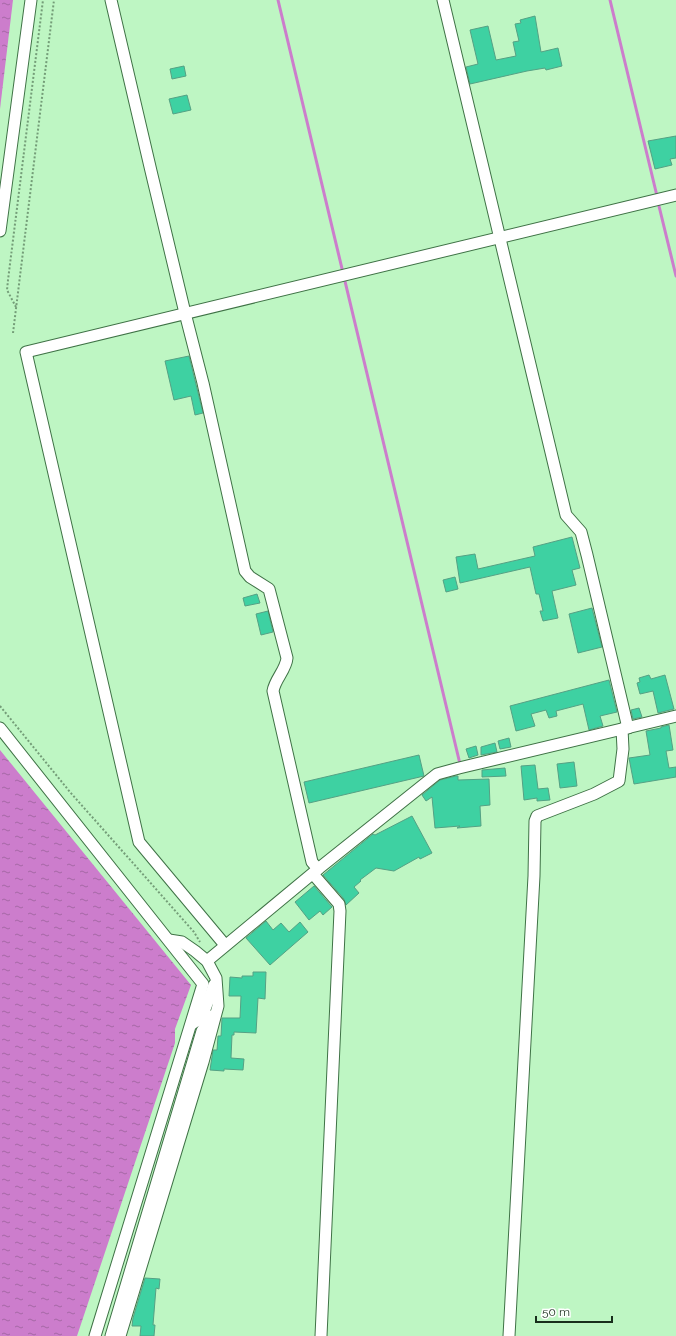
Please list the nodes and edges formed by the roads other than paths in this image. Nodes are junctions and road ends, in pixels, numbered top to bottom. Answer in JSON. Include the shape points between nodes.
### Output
{"nodes":[{"id":1,"x":31,"y":0,"type":"edge"},
{"id":2,"x":112,"y":0,"type":"edge"},
{"id":3,"x":443,"y":0,"type":"edge"},
{"id":4,"x":676,"y":195,"type":"edge"},
{"id":5,"x":0,"y":232,"type":"edge"},
{"id":6,"x":500,"y":237,"type":"junction"},
{"id":7,"x":185,"y":313,"type":"junction"},
{"id":8,"x":676,"y":716,"type":"edge"},
{"id":9,"x":0,"y":728,"type":"edge"},
{"id":10,"x":625,"y":729,"type":"junction"},
{"id":11,"x":316,"y":871,"type":"junction"},
{"id":12,"x":169,"y":940,"type":"junction"},
{"id":13,"x":216,"y":953,"type":"junction"},
{"id":14,"x":216,"y":978,"type":"junction"},
{"id":15,"x":218,"y":1006,"type":"junction"},
{"id":16,"x":191,"y":1025,"type":"junction"},
{"id":17,"x":95,"y":1336,"type":"edge"},
{"id":18,"x":111,"y":1336,"type":"edge"},
{"id":19,"x":120,"y":1336,"type":"edge"},
{"id":20,"x":321,"y":1336,"type":"edge"},
{"id":21,"x":509,"y":1336,"type":"edge"}],
"edges":[{"from":1,"to":5,"type":"street"},
{"from":2,"to":7,"type":"street"},
{"from":3,"to":6,"type":"street"},
{"from":4,"to":6,"type":"street"},
{"from":6,"to":7,"type":"street"},
{"from":6,"to":10,"type":"street","via":[[566,515],[581,532],[587,555]]},
{"from":7,"to":11,"type":"street","via":[[245,571],[250,577],[269,588],[287,658],[286,665],[274,685],[274,691]]},
{"from":7,"to":13,"type":"street","via":[[26,352],[139,842]]},
{"from":8,"to":10,"type":"street"},
{"from":9,"to":12,"type":"street"},
{"from":10,"to":11,"type":"street","via":[[437,774]]},
{"from":10,"to":21,"type":"street","via":[[618,781],[594,794],[537,816],[535,821]]},
{"from":11,"to":13,"type":"street"},
{"from":11,"to":20,"type":"street","via":[[339,904],[340,911]]},
{"from":12,"to":13,"type":"street","via":[[182,942],[195,951]]},
{"from":12,"to":16,"type":"street","via":[[204,984]]},
{"from":13,"to":14,"type":"street"},
{"from":14,"to":15,"type":"street"},
{"from":14,"to":16,"type":"street","via":[[202,1017]]},
{"from":15,"to":18,"type":"street","via":[[202,1031]]},
{"from":15,"to":19,"type":"street"},
{"from":16,"to":17,"type":"street"}]}
